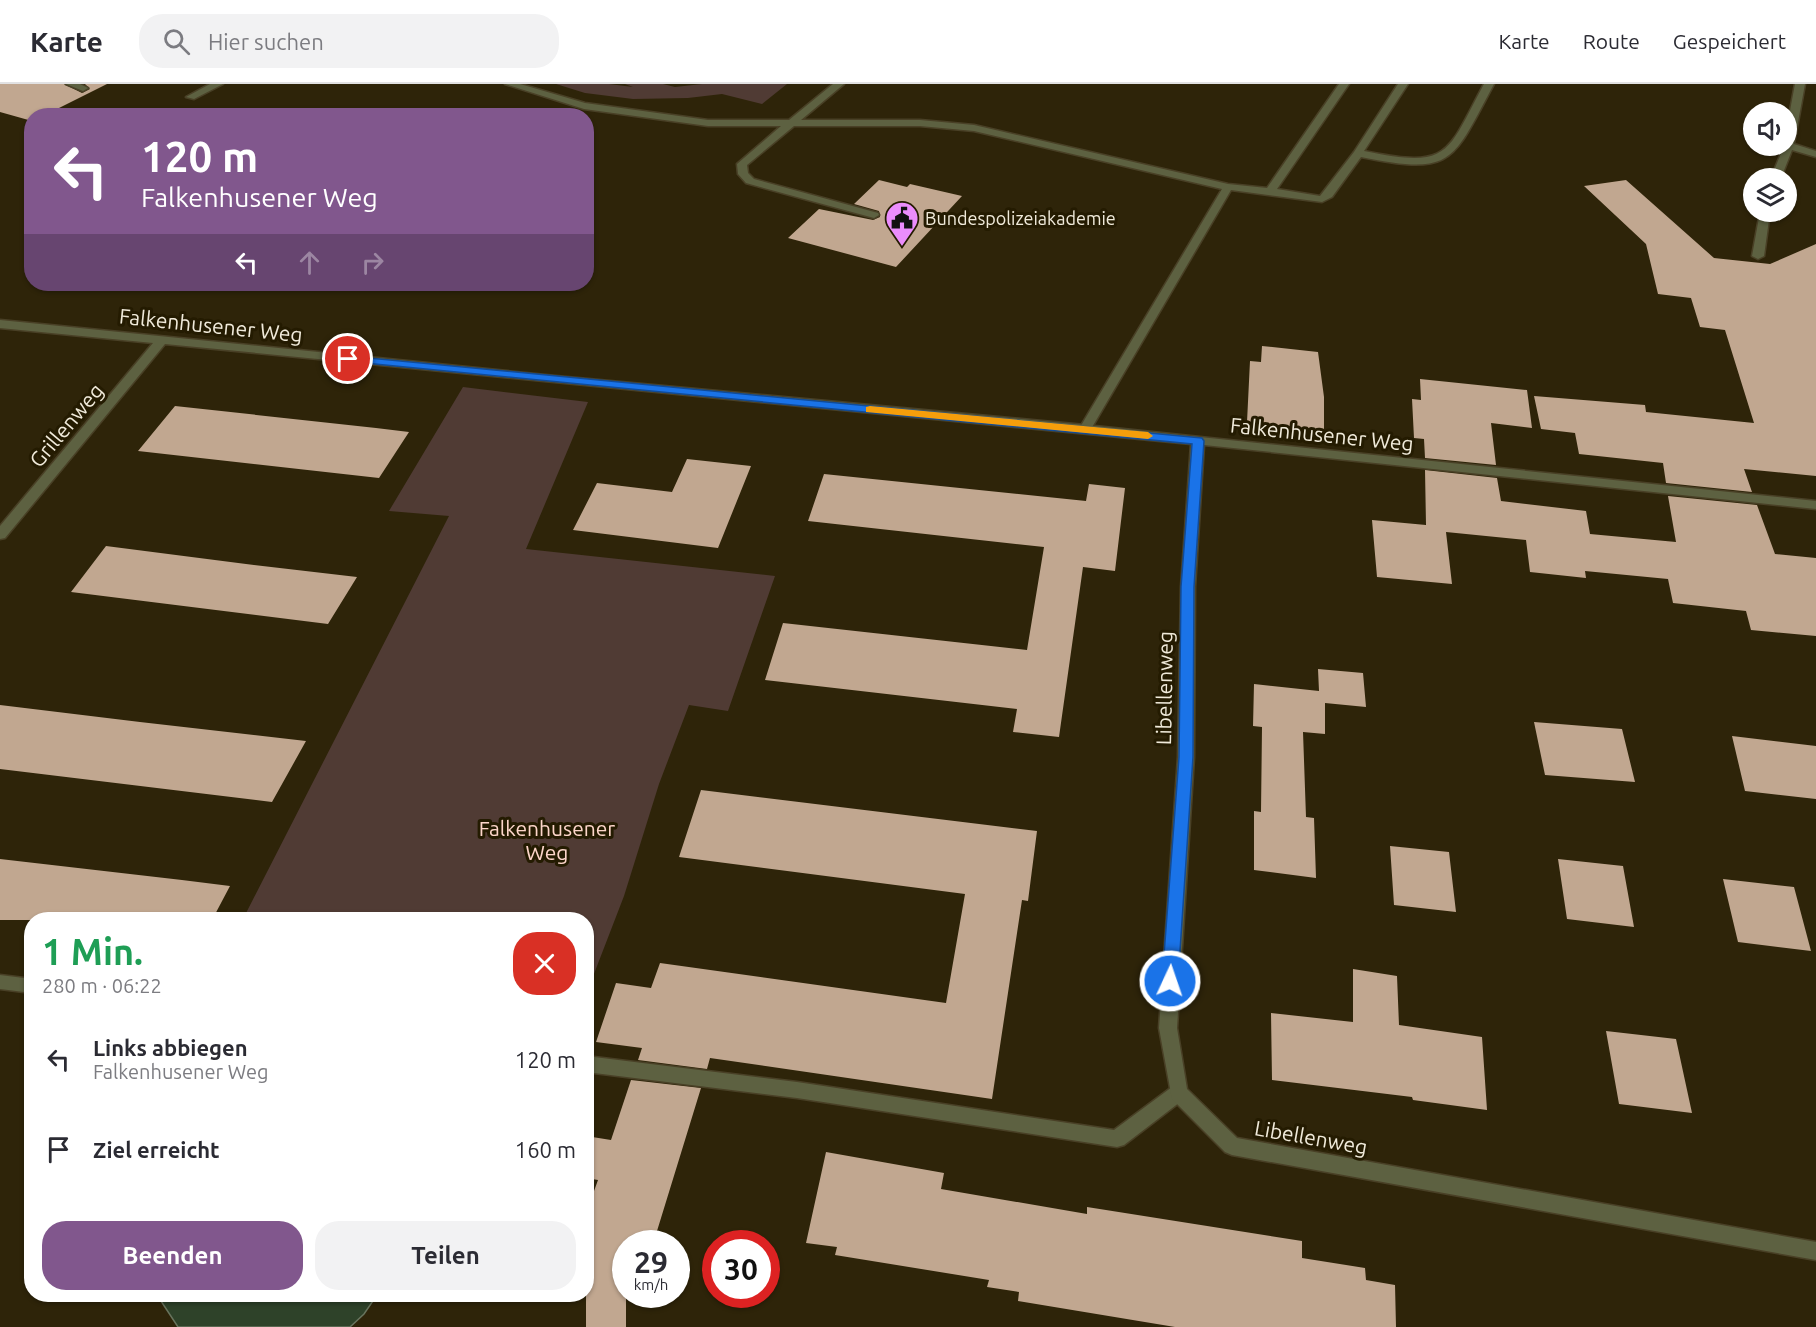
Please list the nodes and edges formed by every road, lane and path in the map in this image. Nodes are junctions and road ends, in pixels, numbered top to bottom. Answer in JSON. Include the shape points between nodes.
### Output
{"nodes":[{"id":1,"x":70,"y":84,"type":"edge"},
{"id":2,"x":218,"y":84,"type":"edge"},
{"id":3,"x":510,"y":84,"type":"edge"},
{"id":4,"x":839,"y":84,"type":"edge"},
{"id":5,"x":1344,"y":84,"type":"edge"},
{"id":6,"x":1403,"y":84,"type":"edge"},
{"id":7,"x":1489,"y":84,"type":"edge"},
{"id":8,"x":1800,"y":84,"type":"edge"},
{"id":9,"x":83,"y":88,"type":"dead end"},
{"id":10,"x":191,"y":97,"type":"dead end"},
{"id":11,"x":1797,"y":102,"type":"edge"},
{"id":12,"x":792,"y":124,"type":"junction"},
{"id":13,"x":1797,"y":148,"type":"edge"},
{"id":14,"x":1358,"y":153,"type":"junction"},
{"id":15,"x":1816,"y":154,"type":"edge"},
{"id":16,"x":1228,"y":188,"type":"junction"},
{"id":17,"x":1270,"y":191,"type":"junction"},
{"id":18,"x":874,"y":215,"type":"dead end"},
{"id":19,"x":1763,"y":222,"type":"edge"},
{"id":20,"x":1758,"y":256,"type":"dead end"},
{"id":21,"x":0,"y":324,"type":"edge"},
{"id":22,"x":162,"y":340,"type":"junction"},
{"id":23,"x":1085,"y":429,"type":"junction"},
{"id":24,"x":1198,"y":441,"type":"junction"},
{"id":25,"x":1816,"y":505,"type":"edge"},
{"id":26,"x":0,"y":535,"type":"edge"},
{"id":27,"x":0,"y":982,"type":"edge"},
{"id":28,"x":24,"y":985,"type":"edge"},
{"id":29,"x":594,"y":1065,"type":"edge"},
{"id":30,"x":1178,"y":1093,"type":"junction"},
{"id":31,"x":1816,"y":1251,"type":"edge"}],
"edges":[{"from":1,"to":9,"type":"street"},
{"from":2,"to":10,"type":"street"},
{"from":3,"to":12,"type":"street","via":[[585,106],[647,116],[708,123]]},
{"from":4,"to":12,"type":"street"},
{"from":5,"to":17,"type":"street"},
{"from":6,"to":14,"type":"street"},
{"from":7,"to":14,"type":"street","via":[[1451,152],[1436,159],[1412,162]]},
{"from":8,"to":11,"type":"street"},
{"from":12,"to":16,"type":"street","via":[[920,123],[974,128]]},
{"from":12,"to":18,"type":"street","via":[[742,165],[743,174],[750,181]]},
{"from":13,"to":15,"type":"street"},
{"from":14,"to":17,"type":"street","via":[[1322,199]]},
{"from":16,"to":17,"type":"street"},
{"from":16,"to":23,"type":"street"},
{"from":19,"to":20,"type":"street"},
{"from":21,"to":22,"type":"street","name":"Falkenhusener Weg"},
{"from":22,"to":23,"type":"street","name":"Falkenhusener Weg"},
{"from":22,"to":26,"type":"street","name":"Grillenweg"},
{"from":23,"to":24,"type":"street","name":"Falkenhusener Weg"},
{"from":24,"to":25,"type":"street","name":"Falkenhusener Weg"},
{"from":24,"to":30,"type":"street","name":"Libellenweg","via":[[1188,587],[1186,757],[1168,1028]]},
{"from":27,"to":28,"type":"street"},
{"from":29,"to":30,"type":"street","via":[[797,1090],[1116,1139]]},
{"from":30,"to":31,"type":"street","name":"Libellenweg","via":[[1233,1146]]}]}
